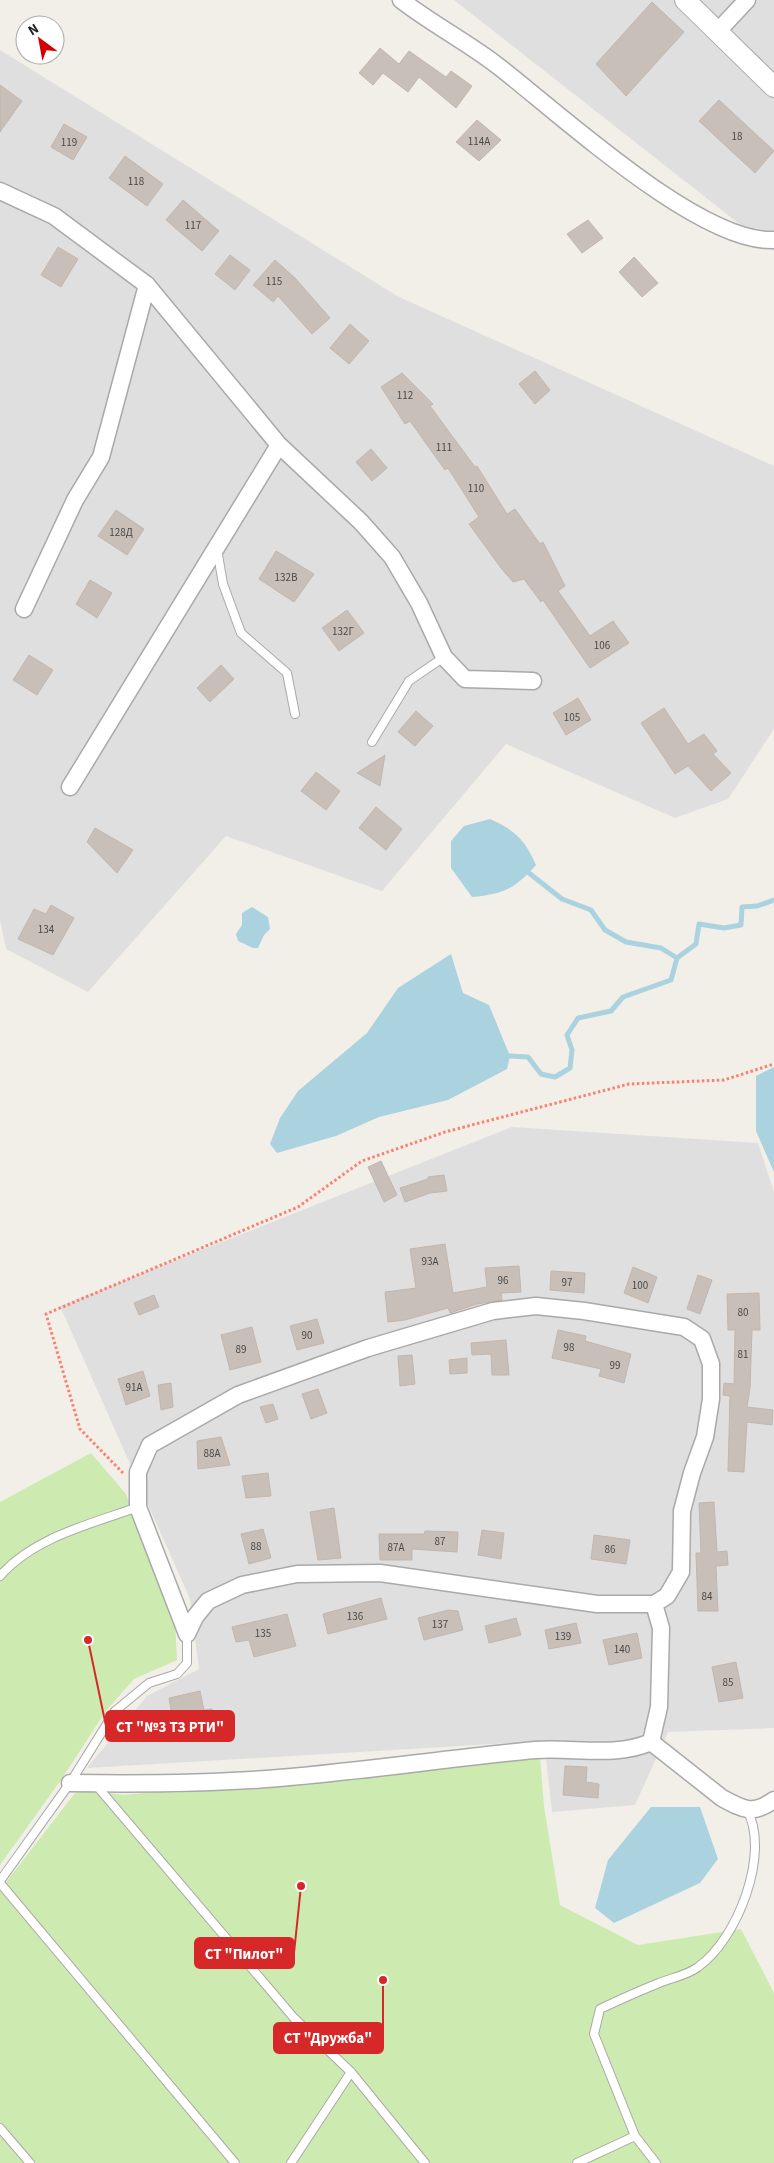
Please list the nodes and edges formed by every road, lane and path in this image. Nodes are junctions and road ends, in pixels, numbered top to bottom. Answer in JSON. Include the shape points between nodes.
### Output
{"nodes":[{"id":1,"x":401,"y":0,"type":"edge"},
{"id":2,"x":685,"y":0,"type":"edge"},
{"id":3,"x":747,"y":0,"type":"edge"},
{"id":4,"x":718,"y":32,"type":"junction"},
{"id":5,"x":774,"y":87,"type":"edge"},
{"id":6,"x":0,"y":191,"type":"edge"},
{"id":7,"x":774,"y":240,"type":"edge"},
{"id":8,"x":147,"y":285,"type":"junction"},
{"id":9,"x":279,"y":445,"type":"junction"},
{"id":10,"x":217,"y":547,"type":"junction"},
{"id":11,"x":24,"y":609,"type":"dead end"},
{"id":12,"x":444,"y":657,"type":"junction"},
{"id":13,"x":533,"y":681,"type":"dead end"},
{"id":14,"x":295,"y":714,"type":"dead end"},
{"id":15,"x":372,"y":742,"type":"dead end"},
{"id":16,"x":70,"y":787,"type":"dead end"},
{"id":17,"x":774,"y":1064,"type":"edge"},
{"id":18,"x":138,"y":1489,"type":"junction"},
{"id":19,"x":138,"y":1507,"type":"junction"},
{"id":20,"x":0,"y":1576,"type":"edge"},
{"id":21,"x":654,"y":1604,"type":"junction"},
{"id":22,"x":188,"y":1634,"type":"junction"},
{"id":23,"x":651,"y":1742,"type":"junction"},
{"id":24,"x":70,"y":1784,"type":"junction"},
{"id":25,"x":95,"y":1784,"type":"junction"},
{"id":26,"x":774,"y":1800,"type":"edge"},
{"id":27,"x":747,"y":1810,"type":"junction"},
{"id":28,"x":0,"y":1882,"type":"edge"},
{"id":29,"x":351,"y":2072,"type":"junction"},
{"id":30,"x":0,"y":2128,"type":"edge"},
{"id":31,"x":634,"y":2136,"type":"junction"},
{"id":32,"x":30,"y":2163,"type":"edge"},
{"id":33,"x":235,"y":2163,"type":"edge"},
{"id":34,"x":291,"y":2163,"type":"edge"},
{"id":35,"x":425,"y":2163,"type":"edge"},
{"id":36,"x":577,"y":2163,"type":"edge"},
{"id":37,"x":656,"y":2163,"type":"edge"}],
"edges":[{"from":1,"to":7,"type":"street","via":[[497,65],[635,173],[703,220],[738,236]]},
{"from":2,"to":4,"type":"street"},
{"from":3,"to":4,"type":"street"},
{"from":4,"to":5,"type":"street"},
{"from":6,"to":8,"type":"street","via":[[54,216]]},
{"from":8,"to":9,"type":"street"},
{"from":8,"to":11,"type":"street","via":[[101,457],[76,500]]},
{"from":9,"to":10,"type":"street"},
{"from":9,"to":12,"type":"street","via":[[361,522],[392,558],[419,603]]},
{"from":10,"to":14,"type":"lane","via":[[222,584],[241,633],[287,673]]},
{"from":10,"to":16,"type":"street"},
{"from":12,"to":13,"type":"street","via":[[465,679]]},
{"from":12,"to":15,"type":"lane","via":[[409,681]]},
{"from":17,"to":18,"type":"path","via":[[724,1080],[629,1084],[445,1132],[362,1161],[298,1207],[46,1314],[80,1429]]},
{"from":18,"to":19,"type":"street"},
{"from":18,"to":21,"type":"street","via":[[138,1472],[150,1445],[238,1395],[368,1348],[493,1311],[536,1306],[584,1310],[684,1327],[702,1339],[711,1364],[711,1399],[705,1437],[682,1511],[681,1572],[666,1596]]},
{"from":19,"to":20,"type":"lane","via":[[58,1536],[12,1563]]},
{"from":19,"to":22,"type":"street"},
{"from":21,"to":22,"type":"street","via":[[597,1604],[380,1573],[296,1574],[242,1585],[208,1601],[195,1617]]},
{"from":21,"to":23,"type":"street","via":[[661,1628],[659,1707]]},
{"from":22,"to":24,"type":"lane","via":[[187,1663],[177,1674],[149,1683],[115,1710]]},
{"from":23,"to":25,"type":"street","via":[[638,1748],[538,1750],[278,1778]]},
{"from":23,"to":27,"type":"street","via":[[722,1798]]},
{"from":24,"to":25,"type":"street"},
{"from":24,"to":28,"type":"lane"},
{"from":25,"to":29,"type":"lane","via":[[294,2018]]},
{"from":26,"to":27,"type":"street","via":[[758,1810]]},
{"from":27,"to":31,"type":"lane","via":[[754,1822],[755,1862],[744,1898],[726,1938],[698,1968],[600,2009],[594,2034]]},
{"from":28,"to":33,"type":"lane"},
{"from":29,"to":34,"type":"lane"},
{"from":29,"to":35,"type":"lane"},
{"from":30,"to":32,"type":"lane"},
{"from":31,"to":36,"type":"lane"},
{"from":31,"to":37,"type":"lane"}]}
